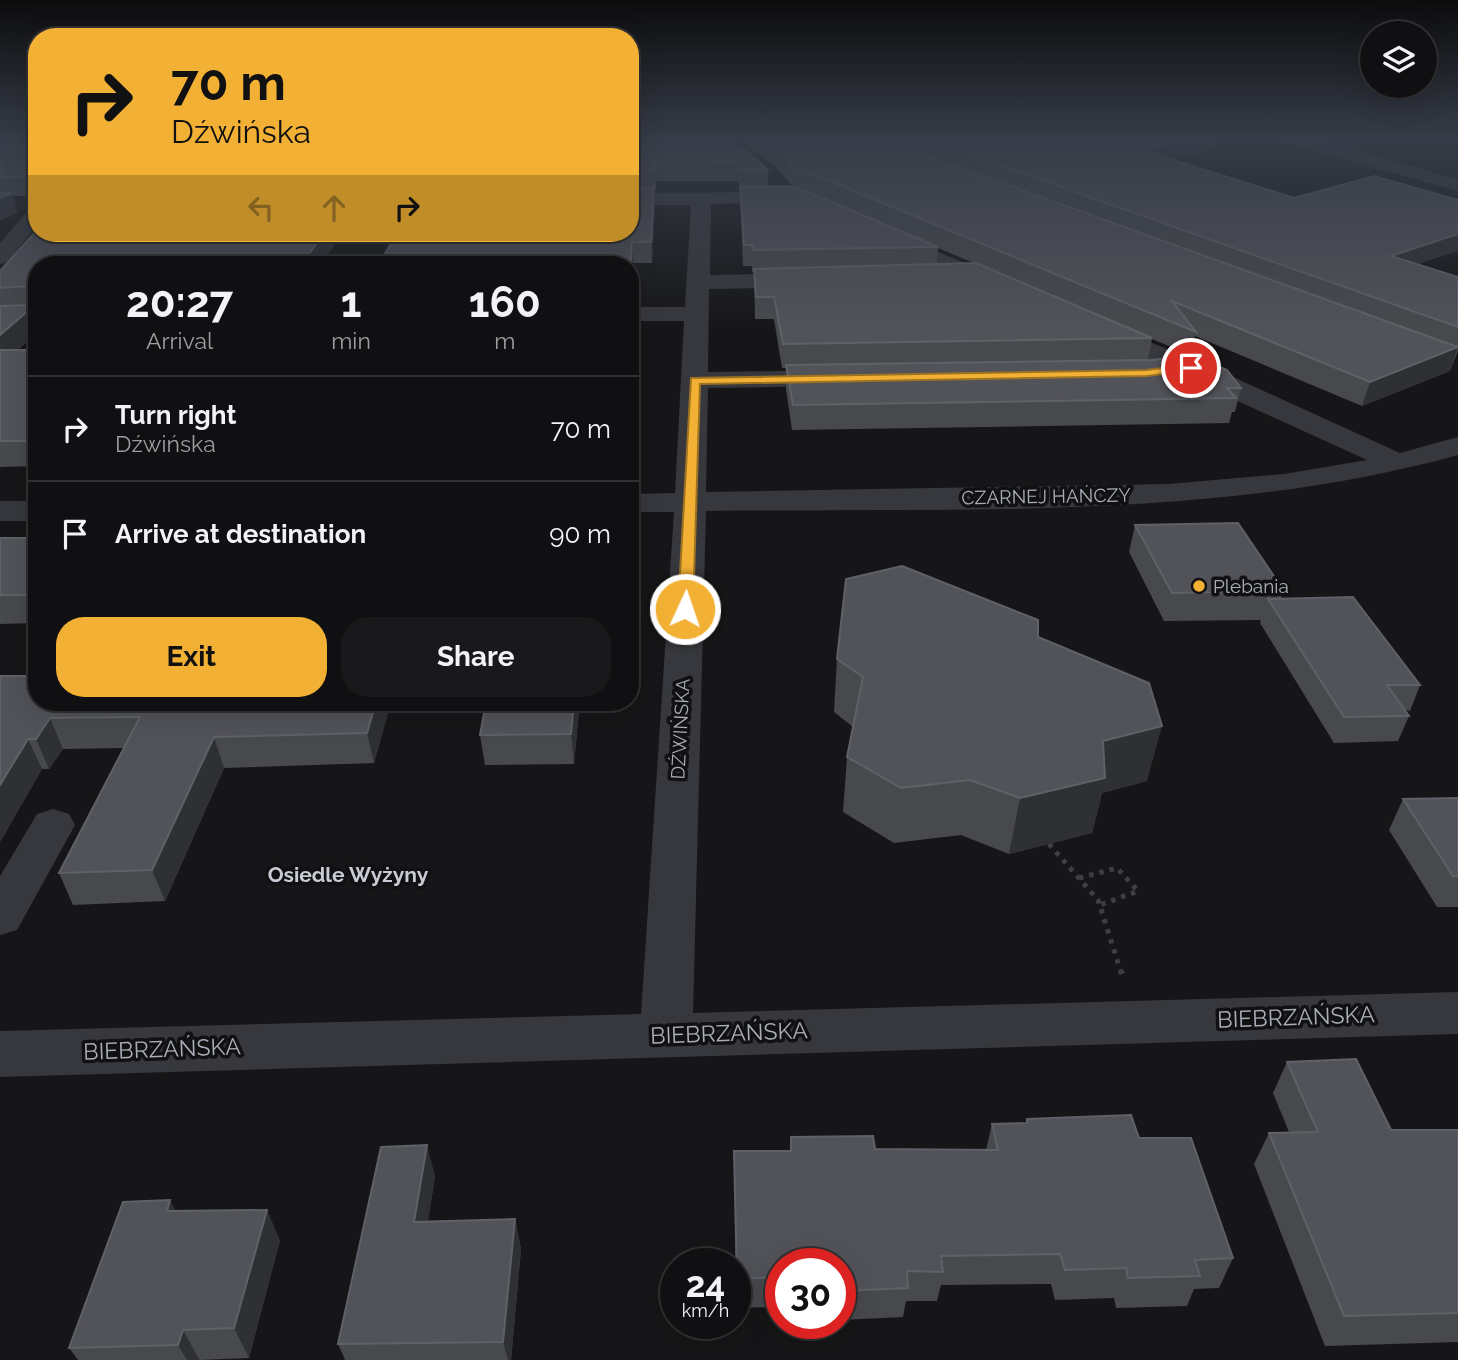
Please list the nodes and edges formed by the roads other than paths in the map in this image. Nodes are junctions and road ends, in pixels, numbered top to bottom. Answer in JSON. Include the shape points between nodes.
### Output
{"nodes":[{"id":1,"x":701,"y":200,"type":"edge"},
{"id":2,"x":806,"y":200,"type":"edge"},
{"id":3,"x":12,"y":204,"type":"edge"},
{"id":4,"x":28,"y":204,"type":"edge"},
{"id":5,"x":813,"y":204,"type":"edge"},
{"id":6,"x":28,"y":223,"type":"edge"},
{"id":7,"x":873,"y":230,"type":"edge"},
{"id":8,"x":0,"y":257,"type":"edge"},
{"id":9,"x":980,"y":277,"type":"junction"},
{"id":10,"x":926,"y":278,"type":"edge"},
{"id":11,"x":832,"y":280,"type":"edge"},
{"id":12,"x":1018,"y":294,"type":"edge"},
{"id":13,"x":697,"y":298,"type":"junction"},
{"id":14,"x":639,"y":312,"type":"edge"},
{"id":15,"x":1082,"y":321,"type":"edge"},
{"id":16,"x":1191,"y":368,"type":"junction"},
{"id":17,"x":1133,"y":373,"type":"edge"},
{"id":18,"x":859,"y":378,"type":"edge"},
{"id":19,"x":695,"y":380,"type":"junction"},
{"id":20,"x":1458,"y":446,"type":"edge"},
{"id":21,"x":1398,"y":463,"type":"junction"},
{"id":22,"x":690,"y":502,"type":"junction"},
{"id":23,"x":639,"y":503,"type":"edge"},
{"id":24,"x":0,"y":511,"type":"edge"},
{"id":25,"x":28,"y":511,"type":"edge"},
{"id":26,"x":53,"y":825,"type":"dead end"},
{"id":27,"x":0,"y":917,"type":"edge"},
{"id":28,"x":1458,"y":1013,"type":"edge"},
{"id":29,"x":666,"y":1035,"type":"junction"},
{"id":30,"x":0,"y":1054,"type":"edge"}],
"edges":[{"from":1,"to":13,"type":"street","name":"DŹWIŃSKA"},
{"from":2,"to":5,"type":"street"},
{"from":3,"to":4,"type":"street"},
{"from":6,"to":8,"type":"street"},
{"from":7,"to":9,"type":"street"},
{"from":9,"to":10,"type":"street"},
{"from":9,"to":12,"type":"street"},
{"from":11,"to":13,"type":"street"},
{"from":13,"to":14,"type":"street"},
{"from":13,"to":19,"type":"street","name":"DŹWIŃSKA"},
{"from":15,"to":16,"type":"street"},
{"from":16,"to":17,"type":"street"},
{"from":16,"to":21,"type":"street"},
{"from":18,"to":19,"type":"street"},
{"from":19,"to":22,"type":"street","name":"DŹWIŃSKA"},
{"from":20,"to":21,"type":"street","name":"CZARNEJ HAŃCZY"},
{"from":21,"to":22,"type":"street","name":"CZARNEJ HAŃCZY","via":[[1341,476],[1190,493]]},
{"from":22,"to":23,"type":"street","name":"CZARNEJ HAŃCZY"},
{"from":22,"to":29,"type":"street","name":"DŹWIŃSKA"},
{"from":24,"to":25,"type":"street"},
{"from":26,"to":27,"type":"street"},
{"from":28,"to":29,"type":"street","name":"BIEBRZAŃSKA"},
{"from":29,"to":30,"type":"street","name":"BIEBRZAŃSKA"}]}
